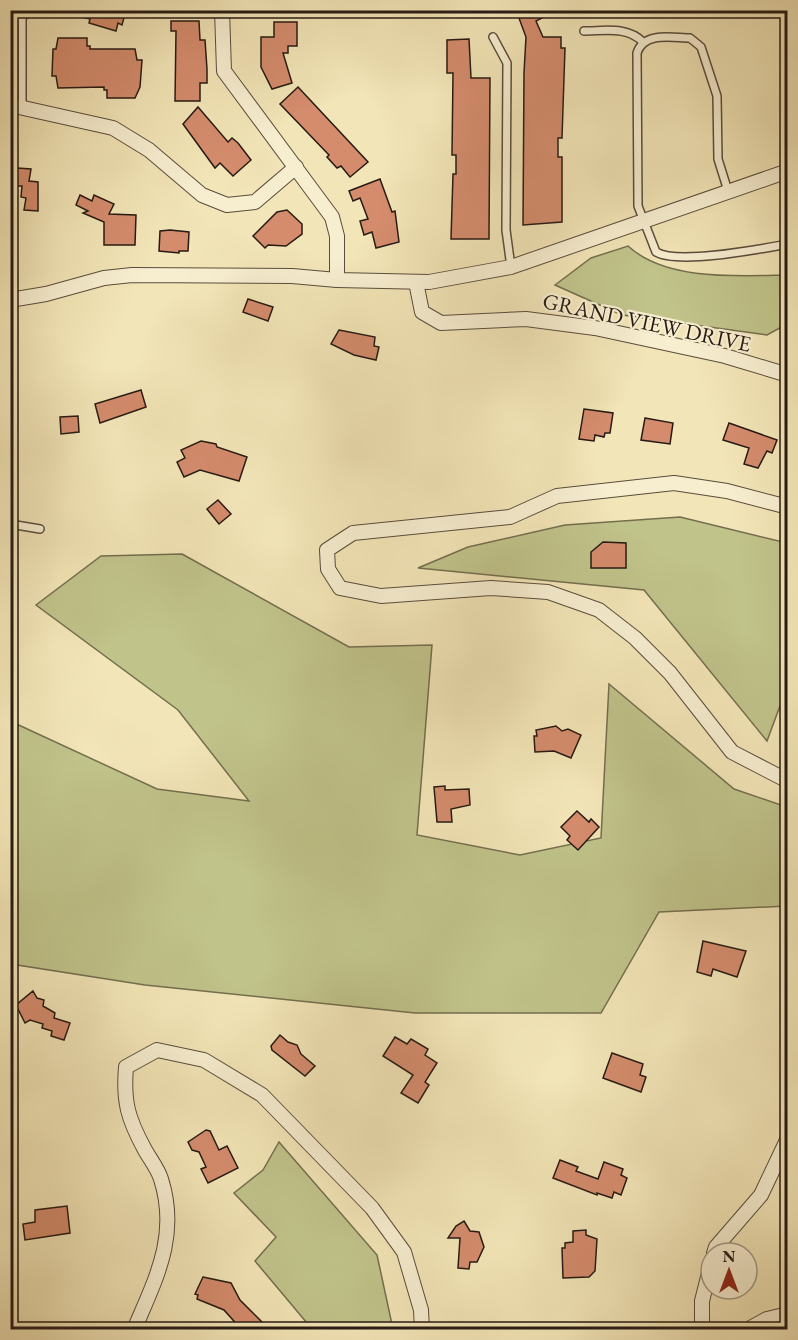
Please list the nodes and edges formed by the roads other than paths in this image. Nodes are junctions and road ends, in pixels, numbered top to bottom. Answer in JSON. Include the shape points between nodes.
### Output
{"nodes":[{"id":1,"x":29,"y":10,"type":"edge"},
{"id":2,"x":222,"y":10,"type":"edge"},
{"id":3,"x":10,"y":13,"type":"edge"},
{"id":4,"x":22,"y":18,"type":"junction"},
{"id":5,"x":584,"y":31,"type":"dead end"},
{"id":6,"x":493,"y":37,"type":"dead end"},
{"id":7,"x":643,"y":42,"type":"junction"},
{"id":8,"x":16,"y":105,"type":"edge"},
{"id":9,"x":296,"y":167,"type":"junction"},
{"id":10,"x":788,"y":171,"type":"edge"},
{"id":11,"x":728,"y":191,"type":"junction"},
{"id":12,"x":643,"y":221,"type":"junction"},
{"id":13,"x":788,"y":244,"type":"edge"},
{"id":14,"x":511,"y":267,"type":"junction"},
{"id":15,"x":338,"y":280,"type":"junction"},
{"id":16,"x":416,"y":282,"type":"junction"},
{"id":17,"x":10,"y":300,"type":"edge"},
{"id":18,"x":788,"y":375,"type":"edge"},
{"id":19,"x":788,"y":507,"type":"edge"},
{"id":20,"x":10,"y":524,"type":"edge"},
{"id":21,"x":40,"y":528,"type":"dead end"},
{"id":22,"x":788,"y":781,"type":"edge"},
{"id":23,"x":788,"y":1138,"type":"edge"},
{"id":24,"x":721,"y":1241,"type":"edge"},
{"id":25,"x":702,"y":1301,"type":"edge"},
{"id":26,"x":788,"y":1314,"type":"edge"},
{"id":27,"x":134,"y":1329,"type":"edge"},
{"id":28,"x":422,"y":1329,"type":"edge"},
{"id":29,"x":702,"y":1329,"type":"edge"},
{"id":30,"x":747,"y":1329,"type":"edge"}],
"edges":[{"from":1,"to":4,"type":"lane"},
{"from":2,"to":9,"type":"street","via":[[224,71]]},
{"from":3,"to":4,"type":"lane"},
{"from":4,"to":8,"type":"lane"},
{"from":5,"to":7,"type":"lane","via":[[626,31]]},
{"from":6,"to":14,"type":"lane","via":[[507,63],[506,230]]},
{"from":7,"to":11,"type":"lane","via":[[654,38],[690,38],[701,46],[718,103],[718,159]]},
{"from":7,"to":12,"type":"lane","via":[[637,53],[637,76],[638,206]]},
{"from":8,"to":9,"type":"street","via":[[113,128],[149,150],[202,195],[227,205],[255,202]]},
{"from":9,"to":15,"type":"street","via":[[332,217],[337,236]]},
{"from":10,"to":11,"type":"street"},
{"from":11,"to":12,"type":"street"},
{"from":12,"to":13,"type":"lane","via":[[656,252],[671,257]]},
{"from":12,"to":14,"type":"street"},
{"from":14,"to":16,"type":"street"},
{"from":15,"to":16,"type":"street"},
{"from":15,"to":17,"type":"street","via":[[292,276],[118,276]]},
{"from":16,"to":18,"type":"street","name":"GRAND VIEW DRIVE","via":[[422,312],[441,323],[526,318],[595,328],[725,356]]},
{"from":19,"to":22,"type":"street","via":[[727,491],[674,483],[556,496],[510,517],[353,533],[327,550],[328,569],[340,588],[381,596],[491,588],[548,592],[599,610],[670,673],[732,752]]},
{"from":20,"to":21,"type":"lane"},
{"from":23,"to":24,"type":"street","via":[[761,1195]]},
{"from":25,"to":29,"type":"street"},
{"from":26,"to":30,"type":"street"},
{"from":27,"to":28,"type":"street","via":[[158,1274],[169,1231],[161,1178],[135,1132],[123,1095],[126,1067],[158,1050],[204,1060],[262,1095],[372,1208],[404,1252],[421,1310]]}]}
